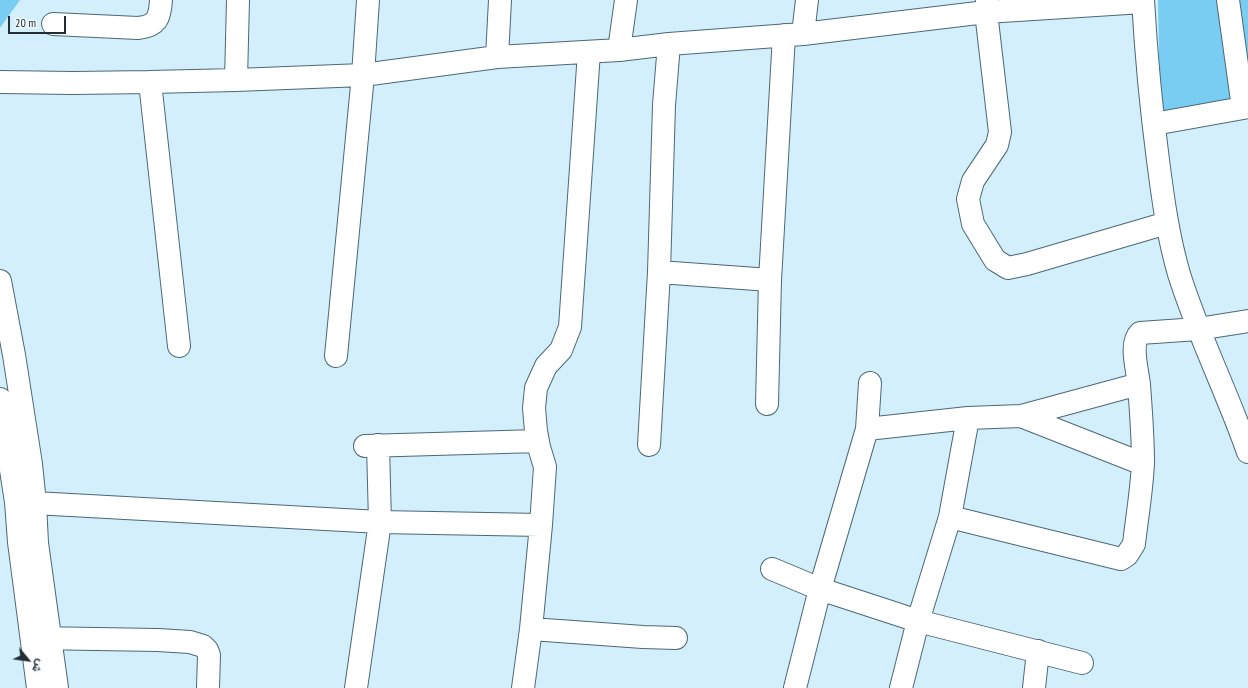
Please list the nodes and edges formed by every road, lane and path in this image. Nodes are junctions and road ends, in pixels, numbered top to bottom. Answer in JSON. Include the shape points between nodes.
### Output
{"nodes":[{"id":1,"x":161,"y":0,"type":"edge"},
{"id":2,"x":238,"y":0,"type":"edge"},
{"id":3,"x":368,"y":0,"type":"edge"},
{"id":4,"x":500,"y":0,"type":"edge"},
{"id":5,"x":626,"y":0,"type":"edge"},
{"id":6,"x":807,"y":0,"type":"edge"},
{"id":7,"x":1228,"y":0,"type":"edge"},
{"id":8,"x":1143,"y":1,"type":"edge"},
{"id":9,"x":986,"y":6,"type":"edge"},
{"id":10,"x":53,"y":24,"type":"dead end"},
{"id":11,"x":794,"y":35,"type":"junction"},
{"id":12,"x":669,"y":44,"type":"junction"},
{"id":13,"x":620,"y":50,"type":"junction"},
{"id":14,"x":589,"y":52,"type":"junction"},
{"id":15,"x":497,"y":57,"type":"junction"},
{"id":16,"x":363,"y":75,"type":"junction"},
{"id":17,"x":236,"y":80,"type":"junction"},
{"id":18,"x":0,"y":82,"type":"edge"},
{"id":19,"x":150,"y":82,"type":"junction"},
{"id":20,"x":1246,"y":108,"type":"edge"},
{"id":21,"x":1154,"y":124,"type":"junction"},
{"id":22,"x":1166,"y":223,"type":"junction"},
{"id":23,"x":659,"y":272,"type":"junction"},
{"id":24,"x":770,"y":280,"type":"junction"},
{"id":25,"x":0,"y":281,"type":"edge"},
{"id":26,"x":1248,"y":321,"type":"edge"},
{"id":27,"x":1198,"y":329,"type":"junction"},
{"id":28,"x":179,"y":346,"type":"dead end"},
{"id":29,"x":336,"y":356,"type":"dead end"},
{"id":30,"x":870,"y":383,"type":"dead end"},
{"id":31,"x":1139,"y":384,"type":"junction"},
{"id":32,"x":0,"y":399,"type":"edge"},
{"id":33,"x":768,"y":404,"type":"dead end"},
{"id":34,"x":1021,"y":416,"type":"junction"},
{"id":35,"x":968,"y":418,"type":"junction"},
{"id":36,"x":1243,"y":423,"type":"edge"},
{"id":37,"x":866,"y":429,"type":"junction"},
{"id":38,"x":538,"y":441,"type":"junction"},
{"id":39,"x":649,"y":445,"type":"dead end"},
{"id":40,"x":1248,"y":452,"type":"edge"},
{"id":41,"x":1142,"y":464,"type":"junction"},
{"id":42,"x":26,"y":503,"type":"junction"},
{"id":43,"x":950,"y":517,"type":"junction"},
{"id":44,"x":380,"y":522,"type":"junction"},
{"id":45,"x":541,"y":525,"type":"junction"},
{"id":46,"x":18,"y":542,"type":"edge"},
{"id":47,"x":772,"y":570,"type":"dead end"},
{"id":48,"x":820,"y":589,"type":"junction"},
{"id":49,"x":918,"y":621,"type":"junction"},
{"id":50,"x":531,"y":629,"type":"junction"},
{"id":51,"x":676,"y":638,"type":"dead end"},
{"id":52,"x":40,"y":639,"type":"junction"},
{"id":53,"x":1038,"y":651,"type":"junction"},
{"id":54,"x":1082,"y":663,"type":"dead end"},
{"id":55,"x":38,"y":688,"type":"edge"},
{"id":56,"x":57,"y":688,"type":"edge"},
{"id":57,"x":208,"y":688,"type":"edge"},
{"id":58,"x":356,"y":688,"type":"edge"},
{"id":59,"x":523,"y":688,"type":"edge"},
{"id":60,"x":795,"y":688,"type":"edge"},
{"id":61,"x":900,"y":688,"type":"edge"},
{"id":62,"x":1034,"y":688,"type":"edge"}],
"edges":[{"from":1,"to":10,"type":"street","via":[[156,21],[149,27]]},
{"from":2,"to":17,"type":"street"},
{"from":3,"to":16,"type":"street"},
{"from":4,"to":15,"type":"street"},
{"from":5,"to":13,"type":"street"},
{"from":6,"to":11,"type":"street"},
{"from":7,"to":20,"type":"street"},
{"from":8,"to":9,"type":"street"},
{"from":8,"to":21,"type":"street"},
{"from":9,"to":11,"type":"street"},
{"from":9,"to":22,"type":"street","via":[[1000,132],[997,145],[973,181],[968,199],[973,224],[995,260],[1008,268],[1014,267]]},
{"from":11,"to":12,"type":"street"},
{"from":11,"to":24,"type":"street"},
{"from":12,"to":13,"type":"street"},
{"from":12,"to":23,"type":"street","via":[[664,106]]},
{"from":13,"to":14,"type":"street"},
{"from":14,"to":15,"type":"street"},
{"from":14,"to":38,"type":"street","via":[[570,327],[561,350],[546,366],[536,388],[534,408]]},
{"from":15,"to":16,"type":"street"},
{"from":16,"to":17,"type":"street"},
{"from":16,"to":29,"type":"street"},
{"from":17,"to":19,"type":"street"},
{"from":18,"to":19,"type":"street"},
{"from":19,"to":28,"type":"street"},
{"from":20,"to":21,"type":"street"},
{"from":21,"to":22,"type":"street"},
{"from":22,"to":27,"type":"street","via":[[1179,273]]},
{"from":23,"to":24,"type":"street"},
{"from":23,"to":39,"type":"street"},
{"from":24,"to":33,"type":"street"},
{"from":25,"to":42,"type":"street","via":[[14,355]]},
{"from":26,"to":27,"type":"street"},
{"from":27,"to":31,"type":"street","via":[[1140,333],[1136,337],[1134,347]]},
{"from":27,"to":36,"type":"street"},
{"from":30,"to":37,"type":"street"},
{"from":31,"to":34,"type":"street"},
{"from":31,"to":41,"type":"street"},
{"from":32,"to":42,"type":"street"},
{"from":34,"to":35,"type":"street"},
{"from":34,"to":41,"type":"street"},
{"from":35,"to":37,"type":"street"},
{"from":35,"to":43,"type":"street"},
{"from":36,"to":40,"type":"street"},
{"from":37,"to":48,"type":"street"},
{"from":38,"to":44,"type":"street","via":[[371,446]]},
{"from":38,"to":45,"type":"street","via":[[545,467]]},
{"from":41,"to":43,"type":"street","via":[[1134,544],[1121,559]]},
{"from":42,"to":44,"type":"street"},
{"from":42,"to":46,"type":"street"},
{"from":43,"to":49,"type":"street"},
{"from":44,"to":45,"type":"street"},
{"from":44,"to":58,"type":"street"},
{"from":45,"to":50,"type":"street"},
{"from":46,"to":52,"type":"street"},
{"from":47,"to":48,"type":"street"},
{"from":48,"to":49,"type":"street"},
{"from":48,"to":60,"type":"street"},
{"from":49,"to":53,"type":"street"},
{"from":49,"to":61,"type":"street"},
{"from":50,"to":51,"type":"street"},
{"from":50,"to":59,"type":"street"},
{"from":52,"to":55,"type":"street"},
{"from":52,"to":56,"type":"street"},
{"from":52,"to":57,"type":"street","via":[[158,640],[198,644],[207,650],[209,655]]},
{"from":53,"to":54,"type":"street"},
{"from":53,"to":62,"type":"street"}]}
